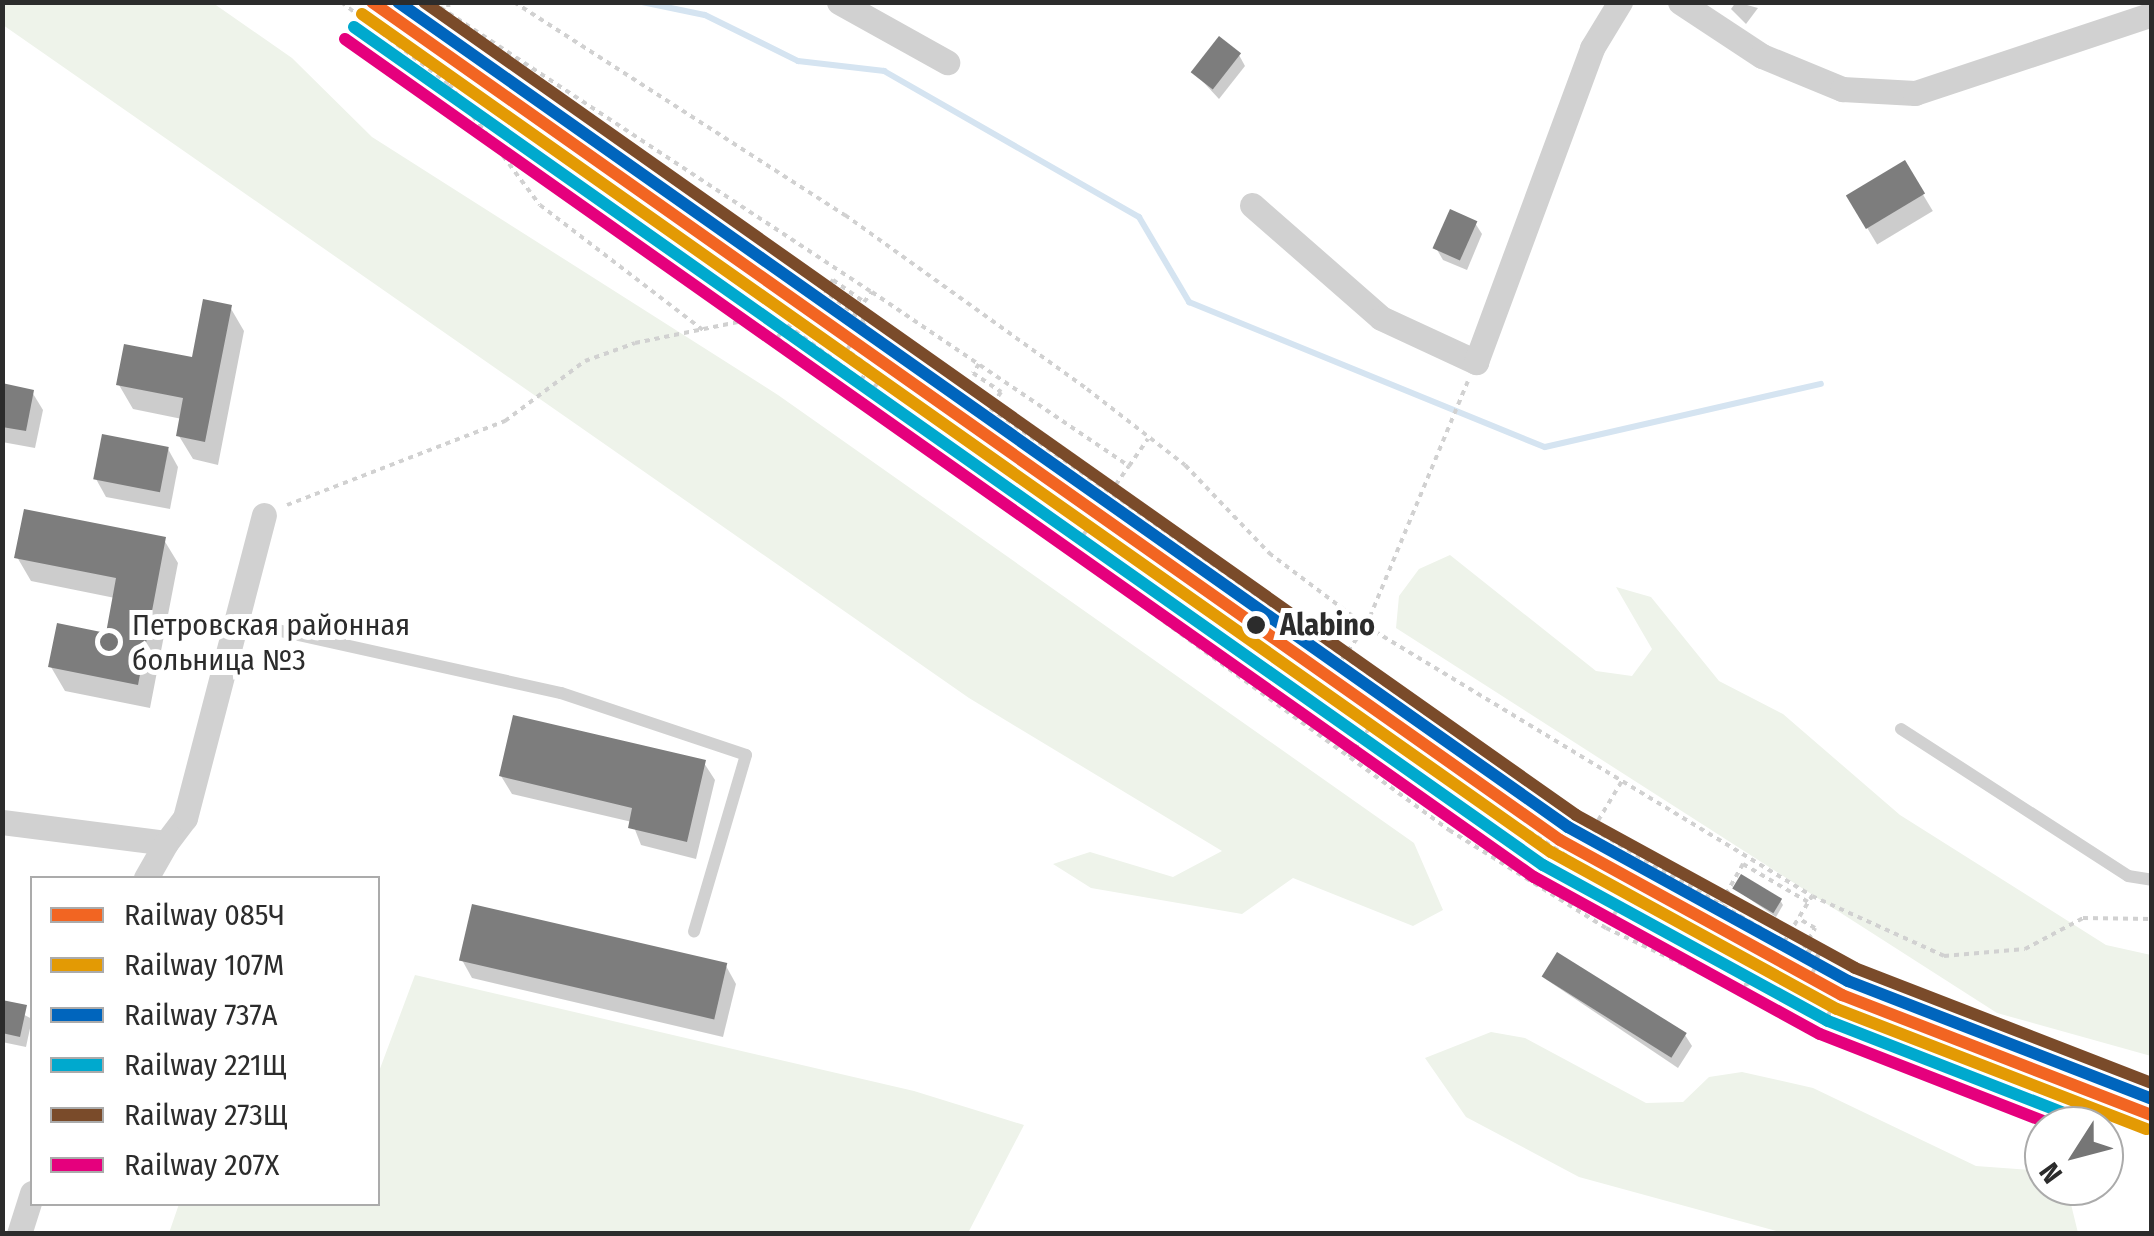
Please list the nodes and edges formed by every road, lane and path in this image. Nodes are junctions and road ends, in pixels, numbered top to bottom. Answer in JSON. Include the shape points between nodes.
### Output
{"nodes":[{"id":1,"x":342,"y":2,"type":"edge"},
{"id":2,"x":432,"y":2,"type":"edge"},
{"id":3,"x":448,"y":2,"type":"edge"},
{"id":4,"x":514,"y":2,"type":"edge"},
{"id":5,"x":839,"y":2,"type":"edge"},
{"id":6,"x":1620,"y":2,"type":"edge"},
{"id":7,"x":1680,"y":2,"type":"edge"},
{"id":8,"x":2152,"y":14,"type":"edge"},
{"id":9,"x":449,"y":15,"type":"junction"},
{"id":10,"x":947,"y":62,"type":"dead end"},
{"id":11,"x":1252,"y":205,"type":"dead end"},
{"id":12,"x":872,"y":292,"type":"junction"},
{"id":13,"x":704,"y":332,"type":"junction"},
{"id":14,"x":777,"y":338,"type":"junction"},
{"id":15,"x":979,"y":364,"type":"junction"},
{"id":16,"x":1464,"y":391,"type":"dead end"},
{"id":17,"x":863,"y":403,"type":"junction"},
{"id":18,"x":1148,"y":438,"type":"junction"},
{"id":19,"x":1129,"y":466,"type":"junction"},
{"id":20,"x":1110,"y":493,"type":"junction"},
{"id":21,"x":264,"y":515,"type":"joint"},
{"id":22,"x":1088,"y":528,"type":"junction"},
{"id":23,"x":1072,"y":551,"type":"junction"},
{"id":24,"x":236,"y":621,"type":"junction"},
{"id":25,"x":1366,"y":626,"type":"junction"},
{"id":26,"x":1342,"y":659,"type":"junction"},
{"id":27,"x":1369,"y":728,"type":"junction"},
{"id":28,"x":1901,"y":729,"type":"dead end"},
{"id":29,"x":1348,"y":758,"type":"junction"},
{"id":30,"x":1622,"y":781,"type":"junction"},
{"id":31,"x":2,"y":822,"type":"edge"},
{"id":32,"x":1594,"y":829,"type":"junction"},
{"id":33,"x":166,"y":843,"type":"junction"},
{"id":34,"x":147,"y":876,"type":"edge"},
{"id":35,"x":2152,"y":880,"type":"edge"},
{"id":36,"x":1812,"y":896,"type":"junction"},
{"id":37,"x":1808,"y":902,"type":"junction"},
{"id":38,"x":1720,"y":905,"type":"junction"},
{"id":39,"x":1798,"y":918,"type":"junction"},
{"id":40,"x":2152,"y":919,"type":"edge"},
{"id":41,"x":1606,"y":928,"type":"junction"},
{"id":42,"x":694,"y":932,"type":"dead end"},
{"id":43,"x":1734,"y":989,"type":"junction"},
{"id":44,"x":1814,"y":995,"type":"junction"},
{"id":45,"x":30,"y":1199,"type":"edge"},
{"id":46,"x":19,"y":1234,"type":"edge"}],
"edges":[{"from":1,"to":13,"type":"path","via":[[449,84],[540,205]]},
{"from":2,"to":9,"type":"path"},
{"from":3,"to":9,"type":"path"},
{"from":4,"to":18,"type":"path","via":[[845,215]]},
{"from":5,"to":10,"type":"street"},
{"from":6,"to":11,"type":"street","via":[[1592,48],[1476,362],[1381,318]]},
{"from":7,"to":8,"type":"street","via":[[1762,56],[1842,89],[1915,93]]},
{"from":9,"to":12,"type":"path"},
{"from":12,"to":14,"type":"path","via":[[864,302],[833,280],[825,291],[866,322],[848,350],[870,367],[861,380],[787,325]]},
{"from":12,"to":15,"type":"path"},
{"from":13,"to":14,"type":"path","via":[[744,321]]},
{"from":13,"to":21,"type":"path","via":[[586,361],[505,421]]},
{"from":14,"to":17,"type":"path"},
{"from":15,"to":19,"type":"path"},
{"from":15,"to":20,"type":"path","via":[[973,373],[1001,392],[990,408]]},
{"from":16,"to":25,"type":"path"},
{"from":17,"to":22,"type":"path","via":[[880,380]]},
{"from":17,"to":23,"type":"path"},
{"from":18,"to":19,"type":"path"},
{"from":18,"to":25,"type":"path","via":[[1269,554]]},
{"from":19,"to":20,"type":"path"},
{"from":20,"to":26,"type":"path"},
{"from":21,"to":24,"type":"street"},
{"from":22,"to":23,"type":"path"},
{"from":22,"to":27,"type":"path"},
{"from":23,"to":29,"type":"path"},
{"from":24,"to":33,"type":"street","via":[[184,818]]},
{"from":24,"to":42,"type":"lane","via":[[561,693],[746,754]]},
{"from":25,"to":26,"type":"path"},
{"from":25,"to":30,"type":"path"},
{"from":26,"to":32,"type":"path"},
{"from":27,"to":29,"type":"path"},
{"from":27,"to":41,"type":"path","via":[[1626,894]]},
{"from":28,"to":35,"type":"lane","via":[[2128,876]]},
{"from":29,"to":41,"type":"path"},
{"from":30,"to":32,"type":"path"},
{"from":30,"to":36,"type":"path"},
{"from":31,"to":33,"type":"street"},
{"from":32,"to":38,"type":"path"},
{"from":33,"to":34,"type":"street"},
{"from":36,"to":37,"type":"path"},
{"from":36,"to":40,"type":"path","via":[[1944,956],[2024,949],[2083,918]]},
{"from":37,"to":38,"type":"path","via":[[1743,864]]},
{"from":37,"to":39,"type":"path"},
{"from":38,"to":39,"type":"path","via":[[1784,942]]},
{"from":39,"to":44,"type":"path","via":[[1814,928],[1804,948],[1820,957],[1804,991]]},
{"from":41,"to":43,"type":"path"},
{"from":43,"to":44,"type":"path","via":[[1752,982],[1807,1010]]},
{"from":43,"to":44,"type":"path","via":[[1819,1034],[1833,1005]]},
{"from":45,"to":46,"type":"street"}]}
